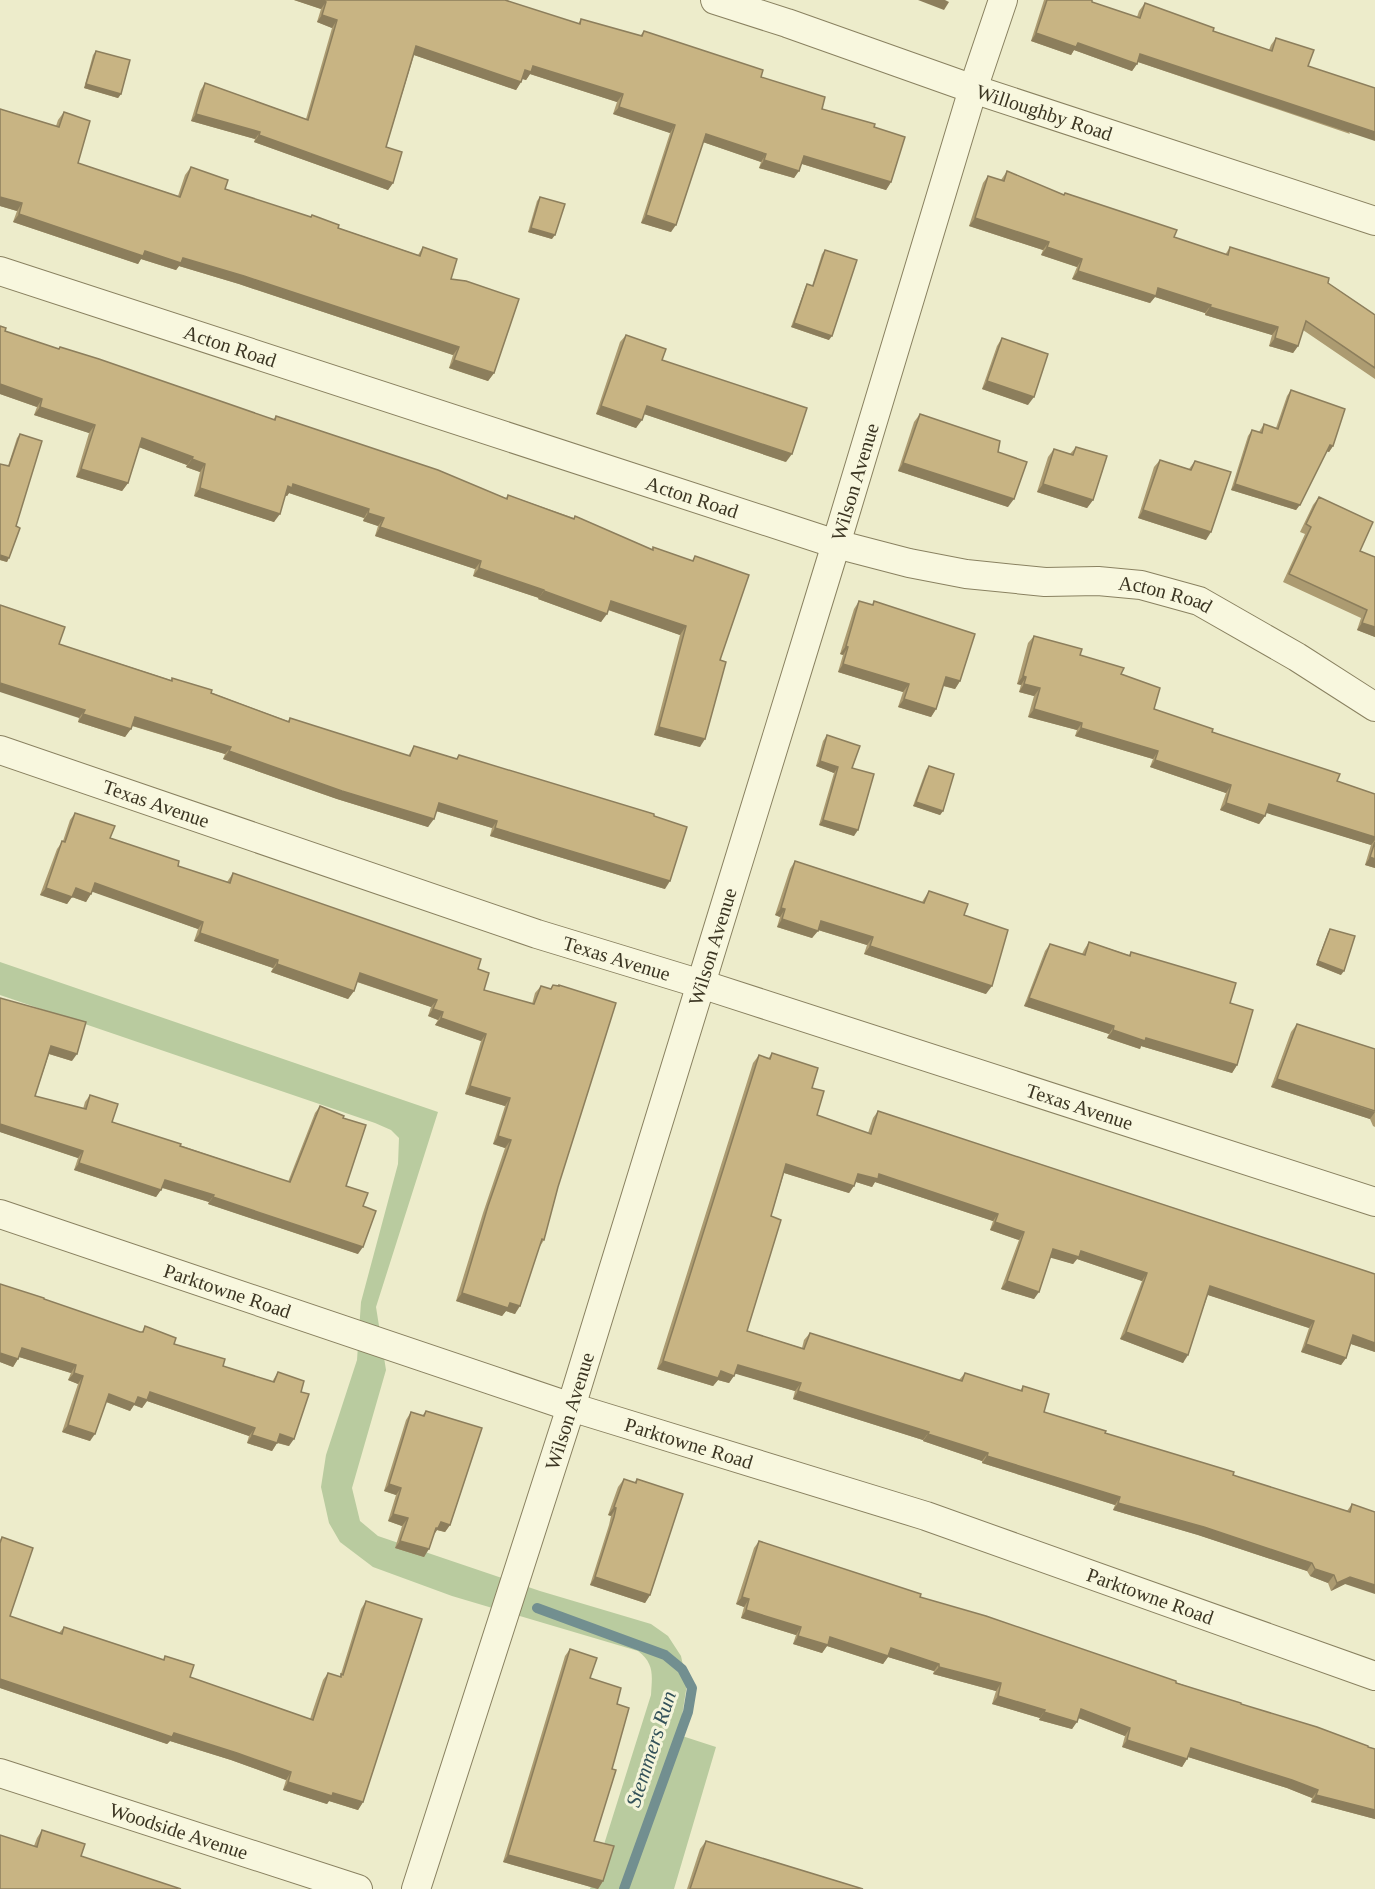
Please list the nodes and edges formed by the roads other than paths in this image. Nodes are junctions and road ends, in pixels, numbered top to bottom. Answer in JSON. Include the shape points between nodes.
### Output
{"nodes":[{"id":1,"x":715,"y":0,"type":"edge"},
{"id":2,"x":1003,"y":0,"type":"edge"},
{"id":3,"x":973,"y":90,"type":"junction"},
{"id":4,"x":1375,"y":221,"type":"edge"},
{"id":5,"x":0,"y":271,"type":"edge"},
{"id":6,"x":836,"y":544,"type":"junction"},
{"id":7,"x":1375,"y":707,"type":"edge"},
{"id":8,"x":0,"y":750,"type":"edge"},
{"id":9,"x":701,"y":984,"type":"junction"},
{"id":10,"x":1375,"y":1202,"type":"edge"},
{"id":11,"x":0,"y":1214,"type":"edge"},
{"id":12,"x":571,"y":1407,"type":"junction"},
{"id":13,"x":1375,"y":1676,"type":"edge"},
{"id":14,"x":0,"y":1773,"type":"edge"},
{"id":15,"x":358,"y":1889,"type":"edge"},
{"id":16,"x":416,"y":1889,"type":"edge"}],
"edges":[{"from":1,"to":3,"type":"street","name":"Willoughby Road"},
{"from":2,"to":3,"type":"street","name":"Wilson Avenue"},
{"from":3,"to":4,"type":"street","name":"Willoughby Road"},
{"from":3,"to":6,"type":"street","name":"Wilson Avenue"},
{"from":5,"to":6,"type":"street","name":"Acton Road"},
{"from":6,"to":7,"type":"street","name":"Acton Road","via":[[966,574],[1045,582],[1141,585],[1198,601]]},
{"from":6,"to":9,"type":"street","name":"Wilson Avenue"},
{"from":8,"to":9,"type":"street","name":"Texas Avenue","via":[[537,934]]},
{"from":9,"to":10,"type":"street","name":"Texas Avenue"},
{"from":9,"to":12,"type":"street","name":"Wilson Avenue"},
{"from":11,"to":12,"type":"street","name":"Parktowne Road"},
{"from":12,"to":13,"type":"street","name":"Parktowne Road","via":[[926,1516]]},
{"from":12,"to":16,"type":"street","name":"Wilson Avenue"},
{"from":14,"to":15,"type":"street","name":"Woodside Avenue"}]}
